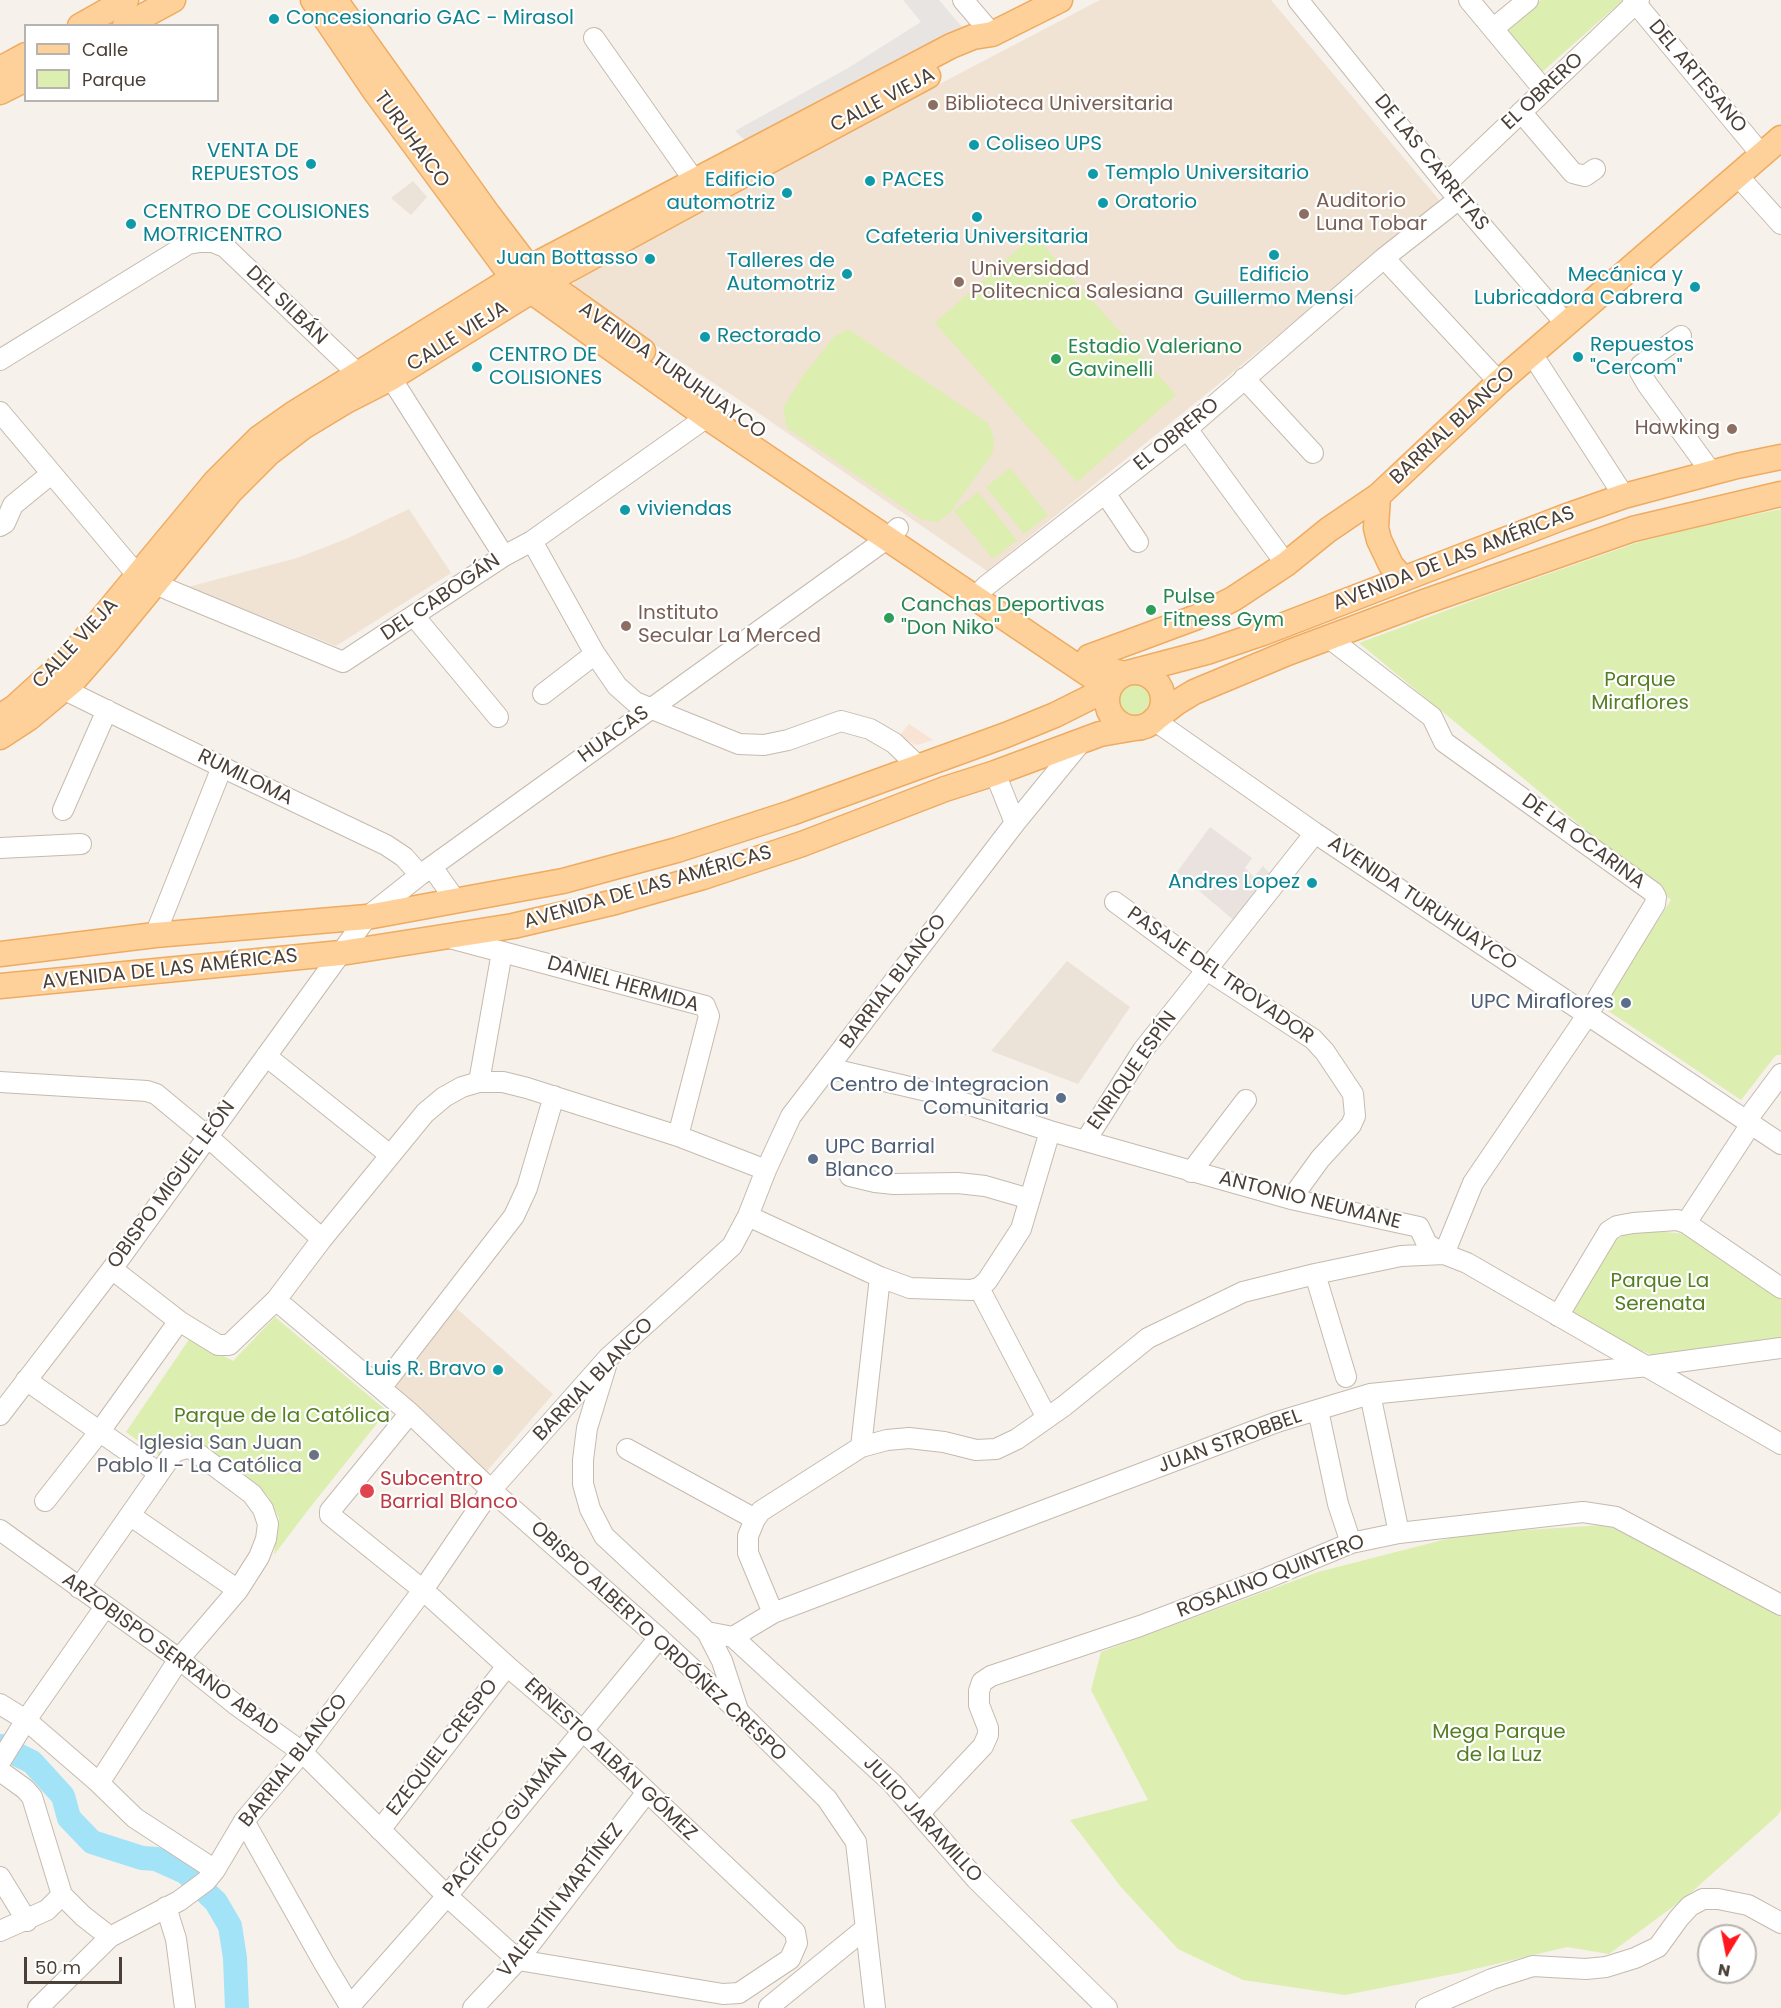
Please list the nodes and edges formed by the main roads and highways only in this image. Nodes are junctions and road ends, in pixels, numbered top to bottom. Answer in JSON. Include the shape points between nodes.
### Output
{"nodes":[{"id":1,"x":126,"y":0,"type":"edge"},
{"id":2,"x":173,"y":0,"type":"edge"},
{"id":3,"x":313,"y":0,"type":"edge"},
{"id":4,"x":335,"y":0,"type":"edge"},
{"id":5,"x":1060,"y":0,"type":"edge"},
{"id":6,"x":84,"y":24,"type":"edge"},
{"id":7,"x":129,"y":24,"type":"edge"},
{"id":8,"x":24,"y":56,"type":"edge"},
{"id":9,"x":0,"y":69,"type":"edge"},
{"id":10,"x":24,"y":80,"type":"edge"},
{"id":11,"x":382,"y":84,"type":"junction"},
{"id":12,"x":0,"y":92,"type":"edge"},
{"id":13,"x":1781,"y":138,"type":"edge"},
{"id":14,"x":530,"y":280,"type":"junction"},
{"id":15,"x":1781,"y":457,"type":"edge"},
{"id":16,"x":1781,"y":494,"type":"edge"},
{"id":17,"x":1378,"y":496,"type":"junction"},
{"id":18,"x":1403,"y":579,"type":"junction"},
{"id":19,"x":146,"y":580,"type":"junction"},
{"id":20,"x":980,"y":592,"type":"junction"},
{"id":21,"x":1089,"y":657,"type":"junction"},
{"id":22,"x":1065,"y":658,"type":"junction"},
{"id":23,"x":1122,"y":678,"type":"junction"},
{"id":24,"x":1055,"y":715,"type":"junction"},
{"id":25,"x":0,"y":717,"type":"edge"},
{"id":26,"x":1145,"y":724,"type":"junction"},
{"id":27,"x":0,"y":738,"type":"edge"},
{"id":28,"x":0,"y":954,"type":"edge"},
{"id":29,"x":0,"y":986,"type":"edge"}],
"edges":[{"from":1,"to":6,"type":"main road"},
{"from":2,"to":7,"type":"main road"},
{"from":3,"to":11,"type":"main road","name":"TURUHAICO"},
{"from":4,"to":11,"type":"main road","name":"AVENIDA TURUHUAYCO"},
{"from":5,"to":14,"type":"main road","name":"CALLE VIEJA","via":[[992,34],[951,46],[831,120]]},
{"from":8,"to":9,"type":"main road"},
{"from":10,"to":12,"type":"main road"},
{"from":11,"to":14,"type":"main road","name":"AVENIDA TURUHUAYCO","via":[[488,214]]},
{"from":13,"to":17,"type":"main road","name":"BARRIAL BLANCO","via":[[1499,382]]},
{"from":14,"to":19,"type":"main road","name":"CALLE VIEJA","via":[[391,378],[346,401],[269,453]]},
{"from":14,"to":19,"type":"main road","name":"CALLE VIEJA","via":[[358,374],[258,438],[215,482]]},
{"from":14,"to":20,"type":"main road","name":"AVENIDA TURUHUAYCO","via":[[714,412]]},
{"from":15,"to":18,"type":"main road","name":"AVENIDA DE LAS AMÉRICAS","via":[[1624,496]]},
{"from":16,"to":26,"type":"main road","name":"AVENIDA DE LAS AMÉRICAS","via":[[1633,529],[1290,652],[1194,692]]},
{"from":17,"to":18,"type":"main road","via":[[1379,540]]},
{"from":17,"to":21,"type":"main road","name":"BARRIAL BLANCO","via":[[1220,607]]},
{"from":18,"to":23,"type":"main road","name":"AVENIDA DE LAS AMÉRICAS","via":[[1263,633]]},
{"from":19,"to":25,"type":"main road","name":"CALLE VIEJA","via":[[70,657]]},
{"from":19,"to":27,"type":"main road","name":"CALLE VIEJA","via":[[108,641],[63,689]]},
{"from":20,"to":21,"type":"main road","name":"AVENIDA TURUHUAYCO"},
{"from":20,"to":22,"type":"main road","name":"AVENIDA TURUHUAYCO"},
{"from":21,"to":23,"type":"main road"},
{"from":22,"to":23,"type":"main road"},
{"from":22,"to":24,"type":"main road","via":[[1073,684],[1070,696]]},
{"from":23,"to":24,"type":"main road","name":"AVENIDA DE LAS AMÉRICAS"},
{"from":23,"to":26,"type":"main road","via":[[1107,696],[1109,712],[1120,724]]},
{"from":23,"to":26,"type":"main road","via":[[1145,674],[1160,688],[1161,708]]},
{"from":24,"to":28,"type":"main road","name":"AVENIDA DE LAS AMÉRICAS","via":[[791,813],[563,881],[368,917],[155,935]]},
{"from":26,"to":29,"type":"main road","name":"AVENIDA DE LAS AMÉRICAS","via":[[1101,734],[703,877],[513,926],[341,953]]}]}
